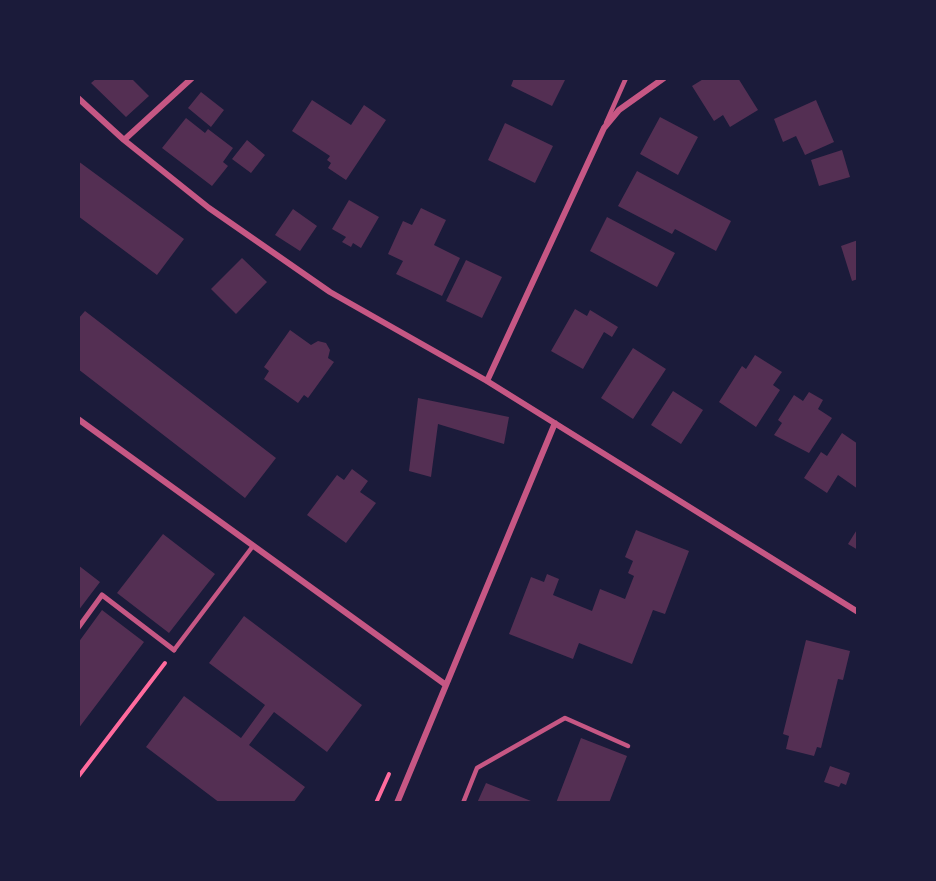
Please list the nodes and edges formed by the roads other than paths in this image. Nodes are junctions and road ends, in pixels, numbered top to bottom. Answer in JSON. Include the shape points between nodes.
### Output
{"nodes":[{"id":1,"x":192,"y":78,"type":"edge"},
{"id":2,"x":626,"y":78,"type":"edge"},
{"id":3,"x":664,"y":78,"type":"edge"},
{"id":4,"x":78,"y":98,"type":"edge"},
{"id":5,"x":604,"y":128,"type":"junction"},
{"id":6,"x":124,"y":140,"type":"junction"},
{"id":7,"x":487,"y":381,"type":"junction"},
{"id":8,"x":78,"y":419,"type":"edge"},
{"id":9,"x":555,"y":423,"type":"junction"},
{"id":10,"x":253,"y":546,"type":"junction"},
{"id":11,"x":858,"y":612,"type":"edge"},
{"id":12,"x":78,"y":628,"type":"edge"},
{"id":13,"x":174,"y":650,"type":"joint"},
{"id":14,"x":446,"y":685,"type":"junction"},
{"id":15,"x":628,"y":746,"type":"dead end"},
{"id":16,"x":397,"y":803,"type":"edge"},
{"id":17,"x":463,"y":803,"type":"edge"}],
"edges":[{"from":1,"to":6,"type":"street"},
{"from":2,"to":5,"type":"lane"},
{"from":3,"to":5,"type":"street","via":[[619,110]]},
{"from":4,"to":6,"type":"street"},
{"from":5,"to":7,"type":"street"},
{"from":6,"to":7,"type":"street","via":[[209,208],[330,292]]},
{"from":7,"to":9,"type":"street"},
{"from":8,"to":10,"type":"street"},
{"from":9,"to":11,"type":"street"},
{"from":9,"to":14,"type":"street"},
{"from":10,"to":13,"type":"lane"},
{"from":10,"to":14,"type":"street"},
{"from":12,"to":13,"type":"street","via":[[102,595]]},
{"from":14,"to":16,"type":"street"},
{"from":15,"to":17,"type":"lane","via":[[565,718],[477,768]]}]}
